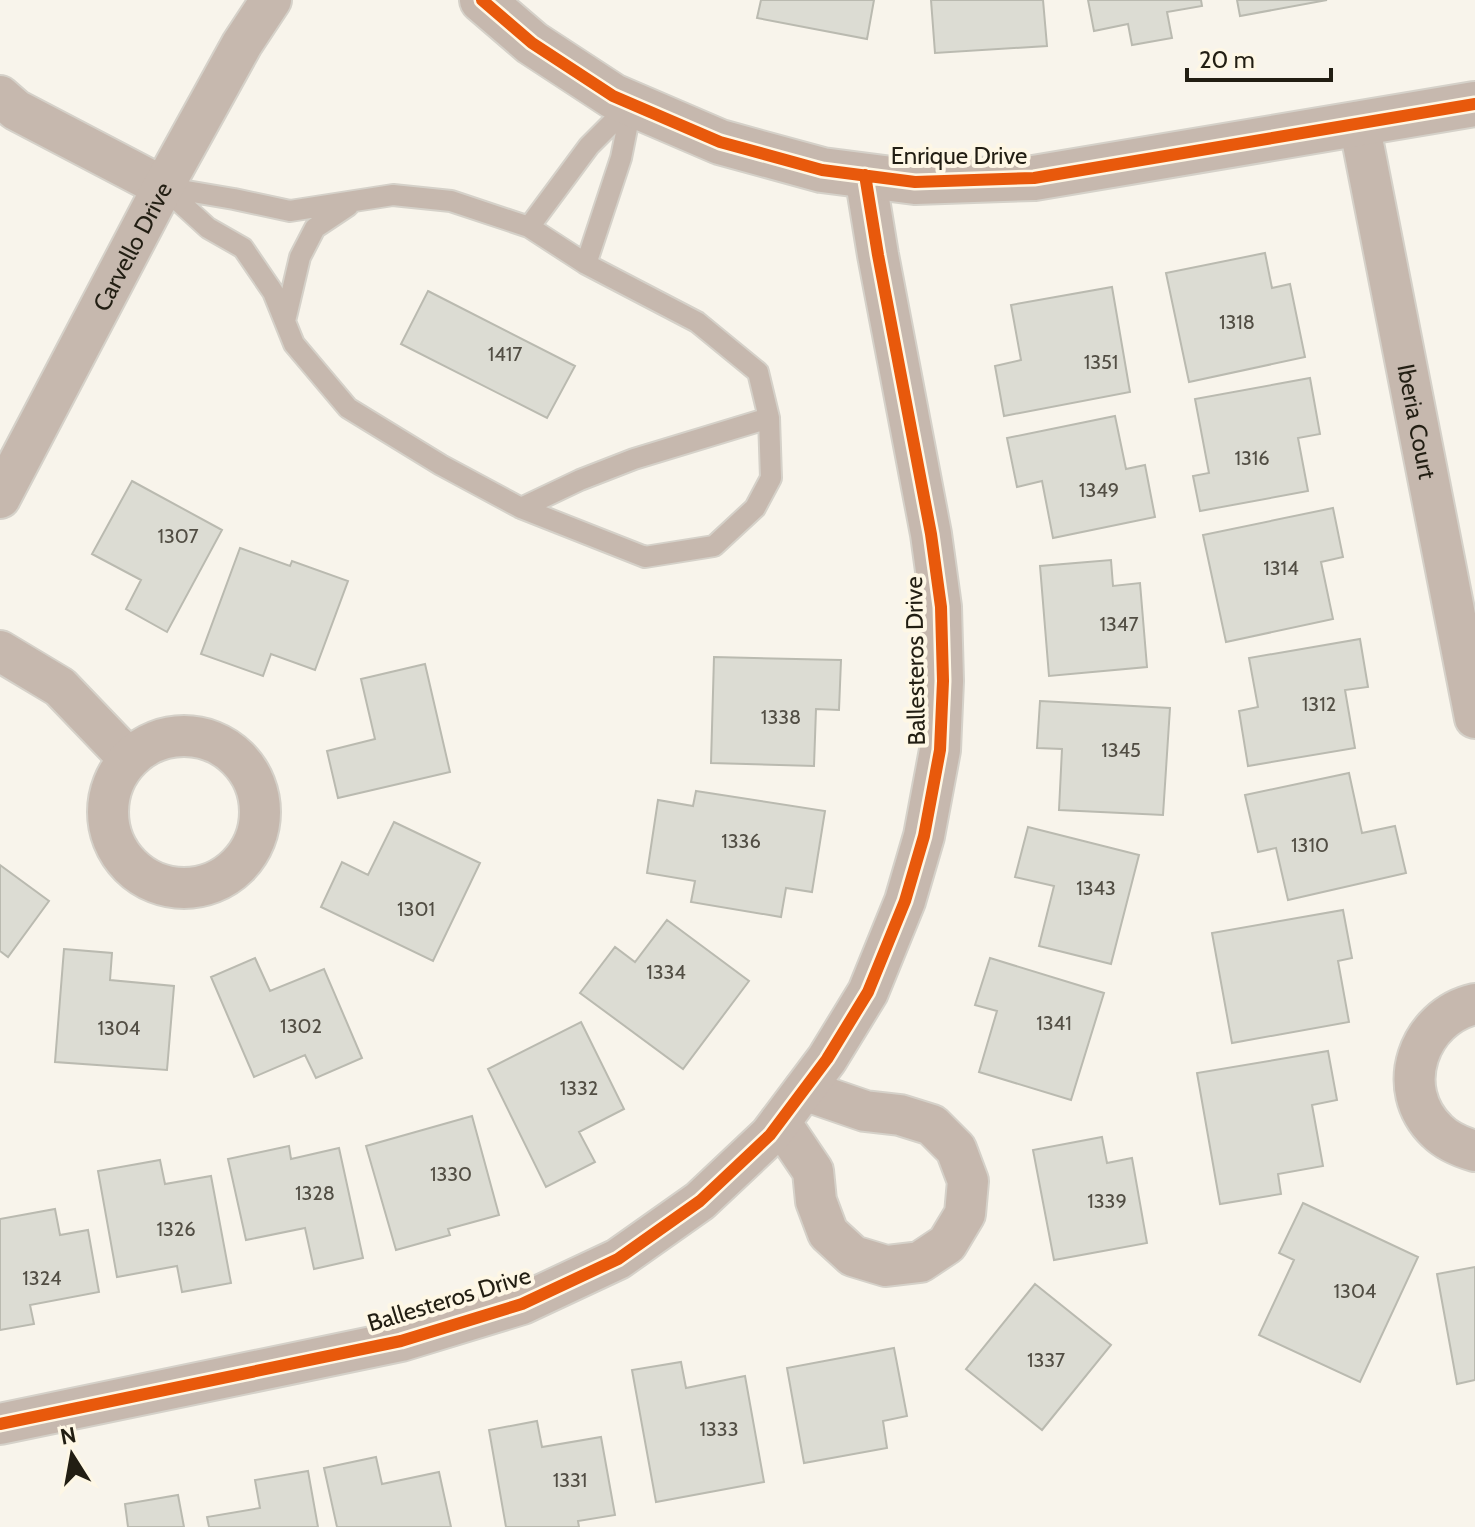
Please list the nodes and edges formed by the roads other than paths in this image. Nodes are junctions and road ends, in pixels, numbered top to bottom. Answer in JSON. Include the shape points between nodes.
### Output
{"nodes":[{"id":1,"x":271,"y":0,"type":"edge"},
{"id":2,"x":482,"y":0,"type":"edge"},
{"id":3,"x":0,"y":96,"type":"edge"},
{"id":4,"x":632,"y":103,"type":"junction"},
{"id":5,"x":1475,"y":104,"type":"edge"},
{"id":6,"x":1359,"y":123,"type":"junction"},
{"id":7,"x":865,"y":175,"type":"junction"},
{"id":8,"x":163,"y":187,"type":"junction"},
{"id":9,"x":355,"y":201,"type":"junction"},
{"id":10,"x":529,"y":227,"type":"junction"},
{"id":11,"x":586,"y":264,"type":"junction"},
{"id":12,"x":285,"y":321,"type":"junction"},
{"id":13,"x":769,"y":418,"type":"junction"},
{"id":14,"x":0,"y":498,"type":"edge"},
{"id":15,"x":521,"y":508,"type":"junction"},
{"id":16,"x":0,"y":651,"type":"edge"},
{"id":17,"x":1475,"y":718,"type":"edge"},
{"id":18,"x":129,"y":759,"type":"dead end"},
{"id":19,"x":1475,"y":1004,"type":"edge"},
{"id":20,"x":804,"y":1090,"type":"junction"},
{"id":21,"x":780,"y":1122,"type":"junction"},
{"id":22,"x":1475,"y":1151,"type":"edge"},
{"id":23,"x":0,"y":1424,"type":"edge"}],
"edges":[{"from":1,"to":8,"type":"street","name":"Carvello Drive"},
{"from":2,"to":4,"type":"street","name":"Enrique Drive","via":[[532,43]]},
{"from":3,"to":8,"type":"street","via":[[16,110]]},
{"from":4,"to":7,"type":"street","name":"Enrique Drive","via":[[720,142],[822,170]]},
{"from":4,"to":10,"type":"lane","via":[[589,146]]},
{"from":4,"to":11,"type":"lane","via":[[621,158]]},
{"from":5,"to":6,"type":"street","name":"Enrique Drive"},
{"from":6,"to":7,"type":"street","name":"Enrique Drive","via":[[1034,178],[915,182]]},
{"from":6,"to":17,"type":"street","name":"Iberia Court"},
{"from":7,"to":20,"type":"street","name":"Ballesteros Drive","via":[[941,607],[940,750],[924,836],[900,914],[868,992]]},
{"from":8,"to":9,"type":"lane","via":[[290,211]]},
{"from":8,"to":12,"type":"lane","via":[[208,228],[243,248],[273,292]]},
{"from":8,"to":14,"type":"street","name":"Carvello Drive"},
{"from":9,"to":10,"type":"lane","via":[[393,195],[451,201]]},
{"from":9,"to":12,"type":"lane","via":[[315,228],[300,257]]},
{"from":10,"to":11,"type":"lane"},
{"from":11,"to":13,"type":"lane","via":[[697,322],[758,372]]},
{"from":12,"to":15,"type":"lane","via":[[294,344],[348,408]]},
{"from":13,"to":15,"type":"lane","via":[[634,459]]},
{"from":13,"to":15,"type":"lane","via":[[771,478],[755,508],[714,546],[645,557]]},
{"from":16,"to":18,"type":"street","via":[[60,687]]},
{"from":19,"to":22,"type":"street","via":[[1447,1016],[1428,1034],[1416,1058],[1414,1084],[1421,1110],[1436,1131]]},
{"from":20,"to":21,"type":"street","name":"Ballesteros Drive"},
{"from":20,"to":21,"type":"street","via":[[865,1111],[932,1125],[956,1149],[968,1181],[965,1214],[947,1244],[920,1262],[886,1266],[853,1256],[828,1233],[816,1201],[813,1171]]},
{"from":21,"to":23,"type":"street","name":"Ballesteros Drive","via":[[700,1201],[618,1259],[522,1304],[401,1341]]}]}
